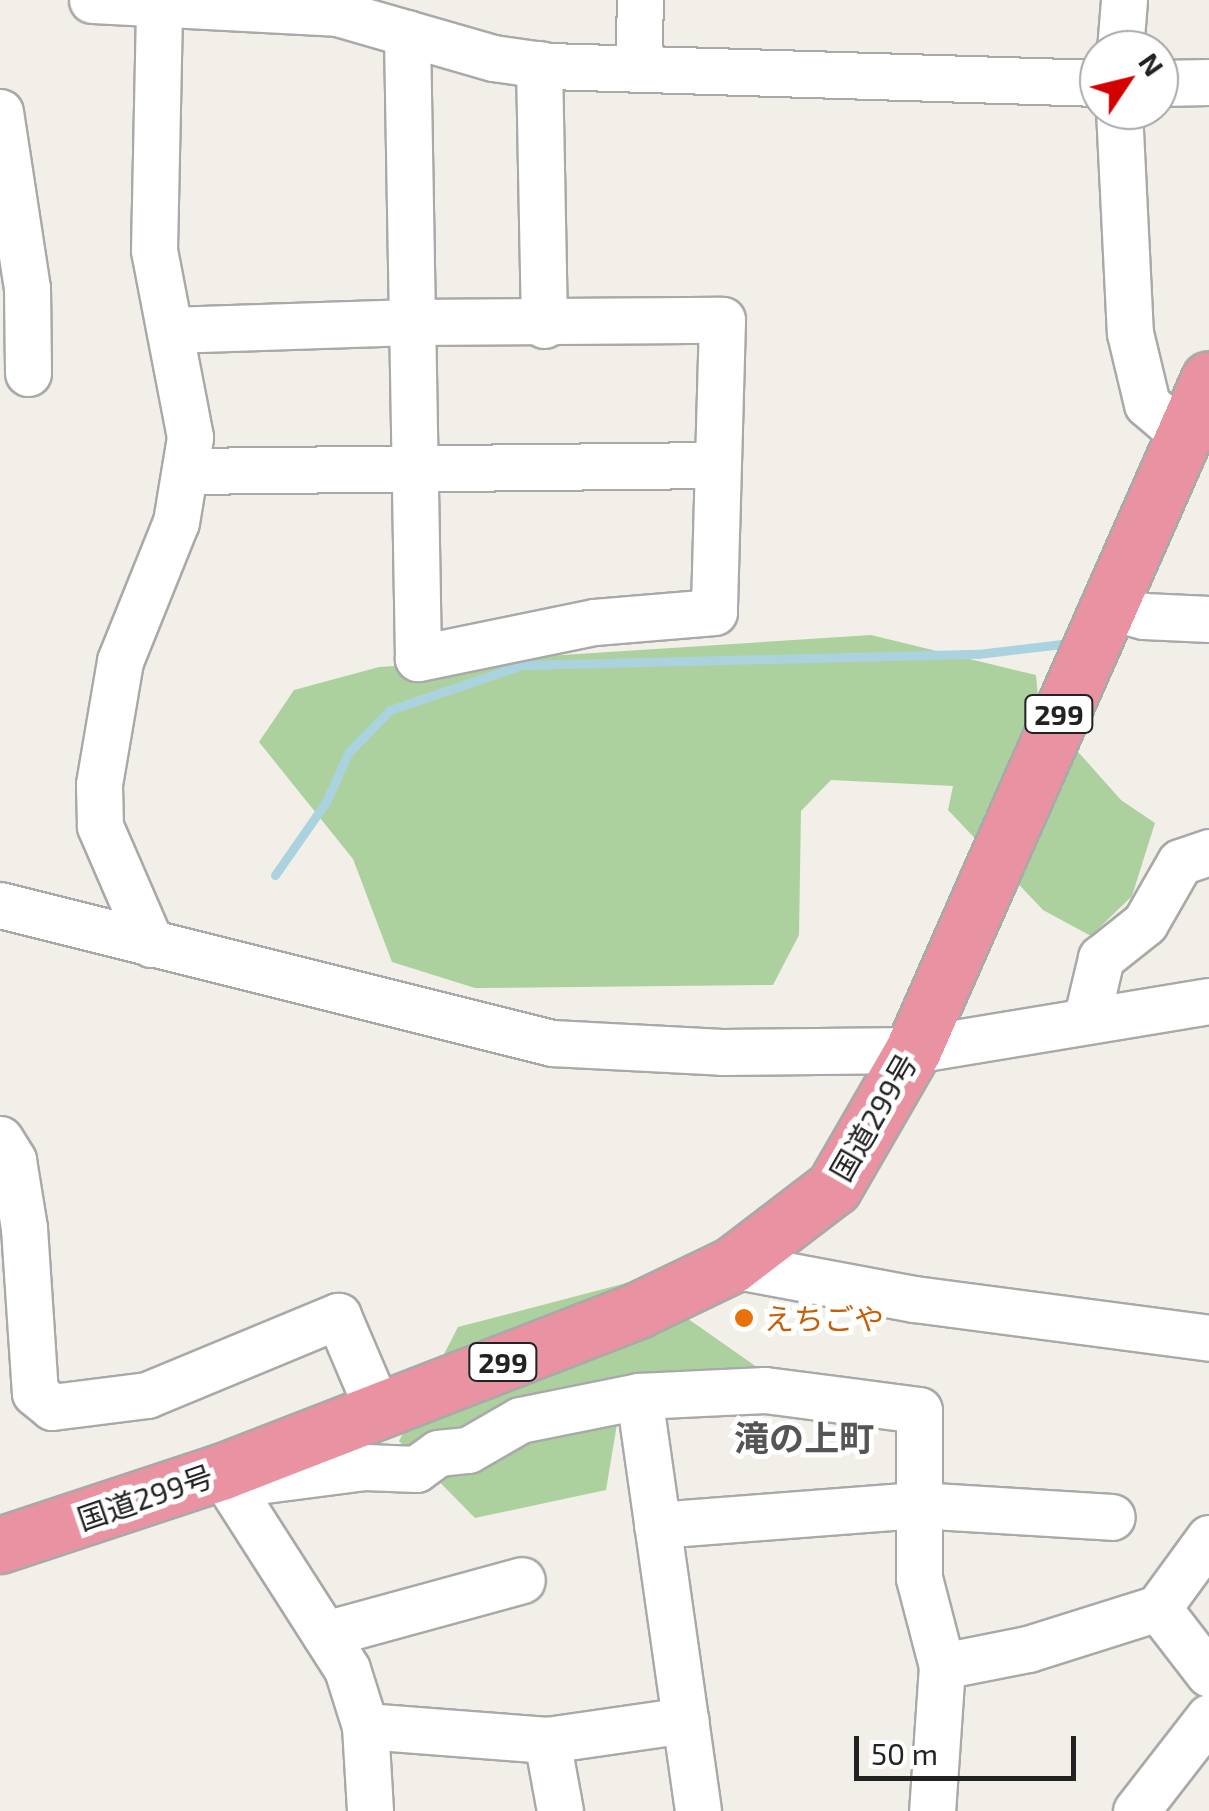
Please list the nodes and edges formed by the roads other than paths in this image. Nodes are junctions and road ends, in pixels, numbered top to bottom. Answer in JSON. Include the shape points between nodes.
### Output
{"nodes":[{"id":1,"x":92,"y":0,"type":"edge"},
{"id":2,"x":640,"y":0,"type":"edge"},
{"id":3,"x":1124,"y":0,"type":"edge"},
{"id":4,"x":187,"y":2,"type":"edge"},
{"id":5,"x":1122,"y":30,"type":"edge"},
{"id":6,"x":407,"y":33,"type":"junction"},
{"id":7,"x":539,"y":64,"type":"junction"},
{"id":8,"x":638,"y":70,"type":"junction"},
{"id":9,"x":1079,"y":82,"type":"edge"},
{"id":10,"x":1179,"y":82,"type":"edge"},
{"id":11,"x":1209,"y":82,"type":"edge"},
{"id":12,"x":0,"y":112,"type":"edge"},
{"id":13,"x":1119,"y":130,"type":"edge"},
{"id":14,"x":412,"y":322,"type":"junction"},
{"id":15,"x":544,"y":325,"type":"junction"},
{"id":16,"x":170,"y":330,"type":"junction"},
{"id":17,"x":28,"y":373,"type":"dead end"},
{"id":18,"x":1197,"y":413,"type":"edge"},
{"id":19,"x":715,"y":465,"type":"junction"},
{"id":20,"x":414,"y":468,"type":"junction"},
{"id":21,"x":185,"y":471,"type":"junction"},
{"id":22,"x":1106,"y":606,"type":"junction"},
{"id":23,"x":1209,"y":618,"type":"edge"},
{"id":24,"x":1209,"y":852,"type":"edge"},
{"id":25,"x":0,"y":905,"type":"edge"},
{"id":26,"x":150,"y":944,"type":"junction"},
{"id":27,"x":1209,"y":1000,"type":"edge"},
{"id":28,"x":1086,"y":1021,"type":"junction"},
{"id":29,"x":913,"y":1050,"type":"junction"},
{"id":30,"x":0,"y":1139,"type":"edge"},
{"id":31,"x":732,"y":1266,"type":"junction"},
{"id":32,"x":1209,"y":1338,"type":"edge"},
{"id":33,"x":638,"y":1396,"type":"junction"},
{"id":34,"x":378,"y":1410,"type":"junction"},
{"id":35,"x":227,"y":1478,"type":"junction"},
{"id":36,"x":918,"y":1505,"type":"junction"},
{"id":37,"x":1112,"y":1517,"type":"dead end"},
{"id":38,"x":657,"y":1525,"type":"junction"},
{"id":39,"x":1209,"y":1538,"type":"edge"},
{"id":40,"x":0,"y":1545,"type":"edge"},
{"id":41,"x":522,"y":1580,"type":"dead end"},
{"id":42,"x":1158,"y":1608,"type":"junction"},
{"id":43,"x":324,"y":1634,"type":"junction"},
{"id":44,"x":942,"y":1666,"type":"junction"},
{"id":45,"x":1209,"y":1674,"type":"edge"},
{"id":46,"x":1209,"y":1717,"type":"edge"},
{"id":47,"x":686,"y":1720,"type":"junction"},
{"id":48,"x":365,"y":1726,"type":"junction"},
{"id":49,"x":547,"y":1740,"type":"junction"},
{"id":50,"x":370,"y":1811,"type":"edge"},
{"id":51,"x":560,"y":1811,"type":"edge"},
{"id":52,"x":698,"y":1811,"type":"edge"},
{"id":53,"x":932,"y":1811,"type":"edge"},
{"id":54,"x":1136,"y":1811,"type":"edge"}],
"edges":[{"from":1,"to":4,"type":"street"},
{"from":2,"to":8,"type":"street"},
{"from":3,"to":5,"type":"street"},
{"from":4,"to":6,"type":"street","via":[[337,13]]},
{"from":4,"to":16,"type":"street","via":[[154,250]]},
{"from":6,"to":7,"type":"street"},
{"from":6,"to":14,"type":"street"},
{"from":7,"to":8,"type":"street"},
{"from":7,"to":15,"type":"street"},
{"from":8,"to":9,"type":"street"},
{"from":10,"to":11,"type":"street"},
{"from":12,"to":17,"type":"street","via":[[27,288]]},
{"from":13,"to":18,"type":"street","via":[[1130,332],[1147,404]]},
{"from":14,"to":15,"type":"street"},
{"from":14,"to":16,"type":"street"},
{"from":14,"to":20,"type":"street"},
{"from":15,"to":19,"type":"street","via":[[722,320]]},
{"from":16,"to":21,"type":"street","via":[[190,437]]},
{"from":18,"to":22,"type":"highway","name":"国道299号","number":"299"},
{"from":19,"to":20,"type":"street"},
{"from":19,"to":20,"type":"street","via":[[714,612],[594,622],[418,658]]},
{"from":20,"to":21,"type":"street"},
{"from":21,"to":26,"type":"street","via":[[176,522],[120,660],[99,784],[100,826]]},
{"from":22,"to":23,"type":"street","via":[[1144,616]]},
{"from":22,"to":29,"type":"highway","name":"国道299号","number":"299"},
{"from":24,"to":28,"type":"street","via":[[1180,862],[1145,924],[1101,958]]},
{"from":25,"to":26,"type":"street"},
{"from":26,"to":29,"type":"street","via":[[552,1043],[722,1052]]},
{"from":27,"to":28,"type":"street"},
{"from":28,"to":29,"type":"street"},
{"from":29,"to":31,"type":"highway","name":"国道299号","number":"299","via":[[834,1187]]},
{"from":30,"to":34,"type":"street","via":[[13,1160],[24,1228],[34,1393],[52,1406],[147,1395],[338,1316]]},
{"from":31,"to":32,"type":"street","via":[[914,1299]]},
{"from":31,"to":34,"type":"highway","name":"国道299号","number":"299","via":[[638,1310]]},
{"from":33,"to":35,"type":"street","via":[[520,1420],[468,1450],[438,1453],[416,1469]]},
{"from":33,"to":36,"type":"street","via":[[764,1390],[919,1410]]},
{"from":33,"to":38,"type":"street"},
{"from":34,"to":35,"type":"highway","name":"国道299号","number":"299"},
{"from":35,"to":40,"type":"highway","name":"国道299号","number":"299"},
{"from":35,"to":43,"type":"street"},
{"from":36,"to":37,"type":"street"},
{"from":36,"to":38,"type":"street"},
{"from":36,"to":44,"type":"street","via":[[920,1578]]},
{"from":38,"to":47,"type":"street"},
{"from":39,"to":42,"type":"street"},
{"from":41,"to":43,"type":"street"},
{"from":42,"to":44,"type":"street","via":[[1028,1649]]},
{"from":42,"to":45,"type":"street"},
{"from":43,"to":48,"type":"street","via":[[347,1669]]},
{"from":44,"to":53,"type":"street"},
{"from":46,"to":54,"type":"street"},
{"from":47,"to":49,"type":"street"},
{"from":47,"to":52,"type":"street"},
{"from":48,"to":49,"type":"street"},
{"from":48,"to":50,"type":"street"},
{"from":49,"to":51,"type":"street"}]}
